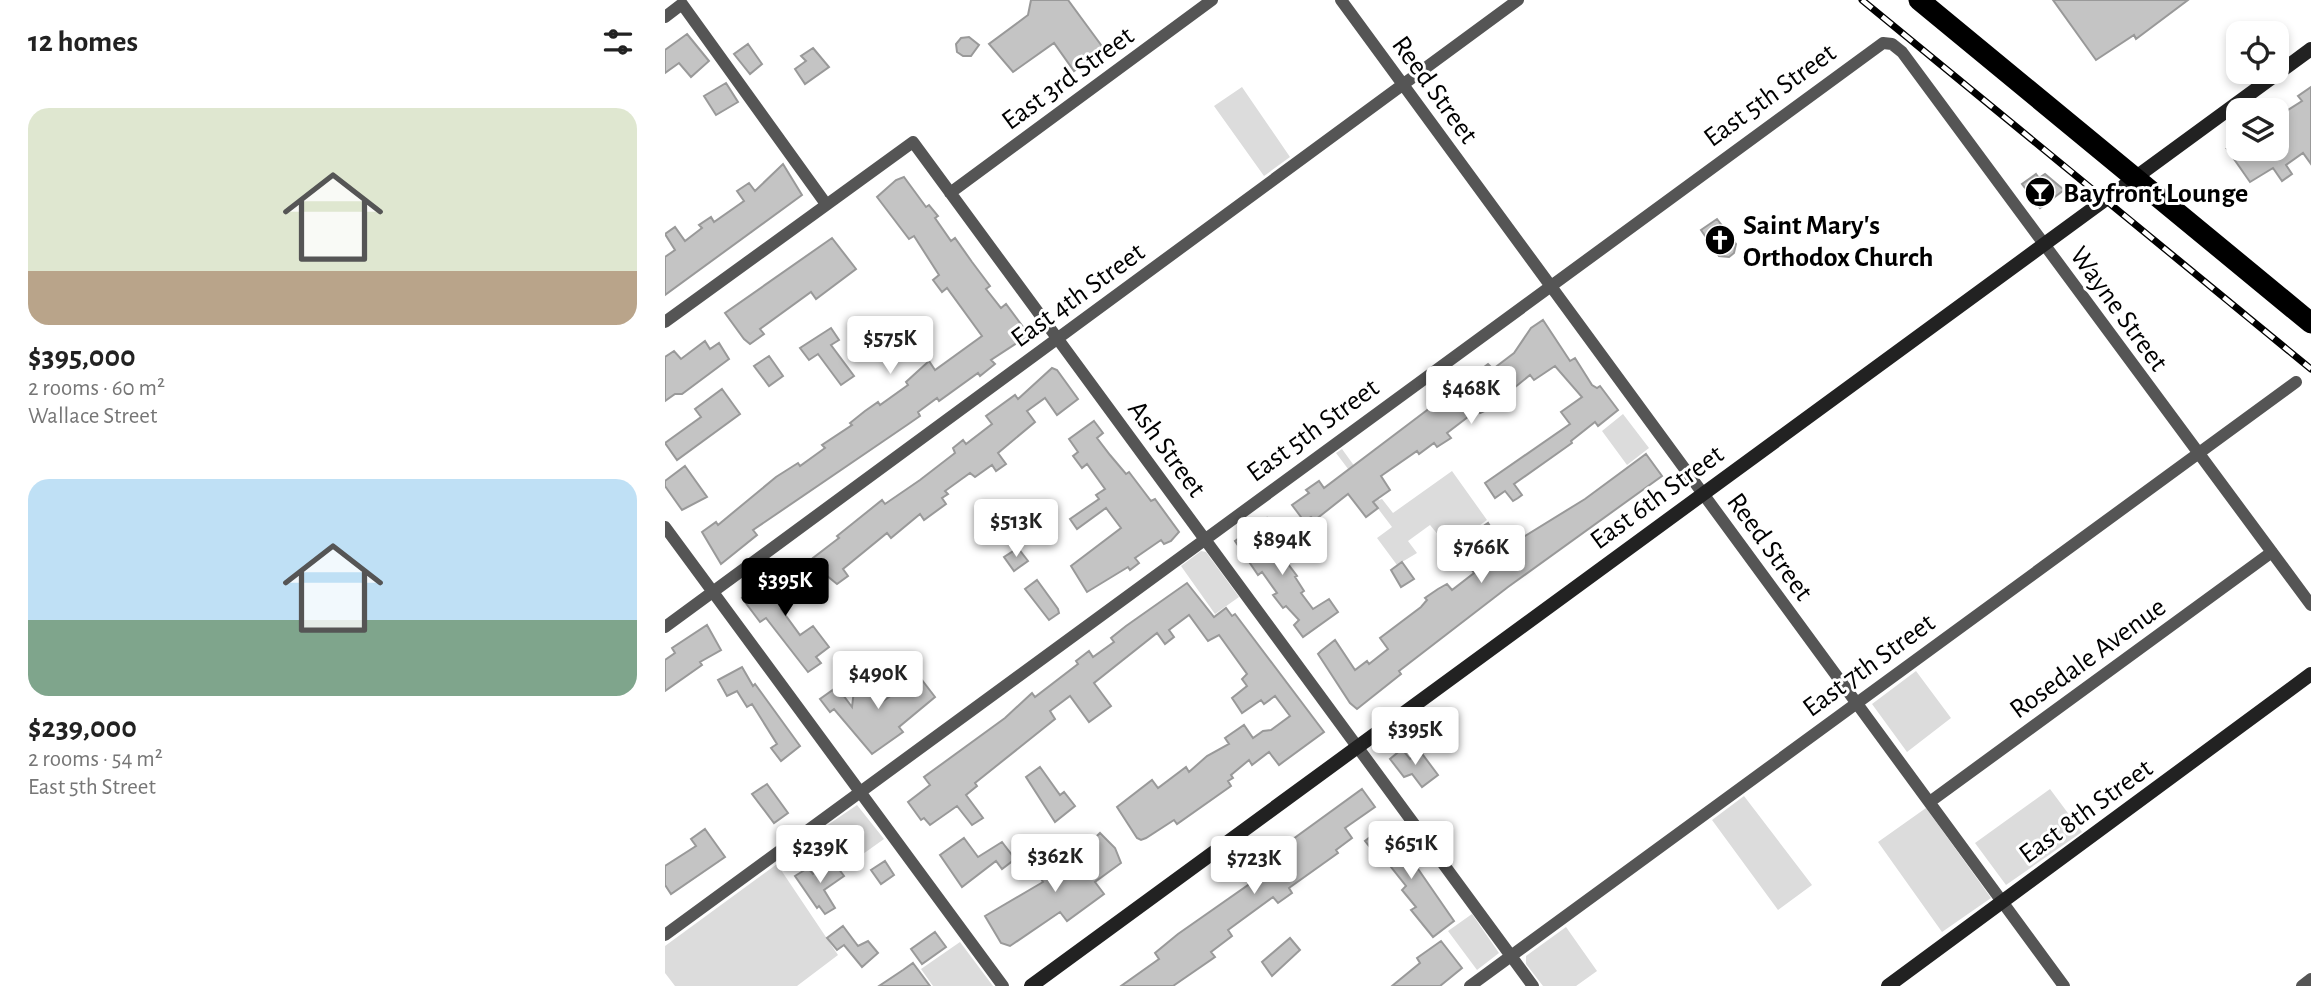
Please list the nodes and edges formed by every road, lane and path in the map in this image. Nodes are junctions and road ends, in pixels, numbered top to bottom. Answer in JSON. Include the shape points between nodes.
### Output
{"nodes":[{"id":1,"x":1212,"y":0,"type":"edge"},
{"id":2,"x":1341,"y":0,"type":"edge"},
{"id":3,"x":1518,"y":0,"type":"edge"},
{"id":4,"x":1919,"y":0,"type":"edge"},
{"id":5,"x":665,"y":17,"type":"edge"},
{"id":6,"x":1888,"y":43,"type":"joint"},
{"id":7,"x":2311,"y":49,"type":"edge"},
{"id":8,"x":1403,"y":86,"type":"junction"},
{"id":9,"x":2136,"y":178,"type":"junction"},
{"id":10,"x":950,"y":193,"type":"junction"},
{"id":11,"x":826,"y":204,"type":"junction"},
{"id":12,"x":2044,"y":246,"type":"junction"},
{"id":13,"x":1551,"y":286,"type":"junction"},
{"id":14,"x":665,"y":322,"type":"edge"},
{"id":15,"x":2311,"y":323,"type":"edge"},
{"id":16,"x":1058,"y":338,"type":"junction"},
{"id":17,"x":2296,"y":382,"type":"dead end"},
{"id":18,"x":2197,"y":454,"type":"junction"},
{"id":19,"x":1701,"y":493,"type":"junction"},
{"id":20,"x":665,"y":527,"type":"edge"},
{"id":21,"x":1204,"y":538,"type":"junction"},
{"id":22,"x":2272,"y":552,"type":"junction"},
{"id":23,"x":712,"y":592,"type":"junction"},
{"id":24,"x":2311,"y":605,"type":"edge"},
{"id":25,"x":665,"y":627,"type":"edge"},
{"id":26,"x":2311,"y":674,"type":"edge"},
{"id":27,"x":1856,"y":702,"type":"junction"},
{"id":28,"x":1357,"y":746,"type":"junction"},
{"id":29,"x":859,"y":793,"type":"junction"},
{"id":30,"x":1931,"y":801,"type":"junction"},
{"id":31,"x":2003,"y":901,"type":"junction"},
{"id":32,"x":665,"y":935,"type":"edge"},
{"id":33,"x":1510,"y":956,"type":"junction"},
{"id":34,"x":2311,"y":979,"type":"edge"},
{"id":35,"x":1003,"y":986,"type":"edge"},
{"id":36,"x":1031,"y":986,"type":"edge"},
{"id":37,"x":1470,"y":986,"type":"edge"},
{"id":38,"x":1533,"y":986,"type":"edge"},
{"id":39,"x":1888,"y":986,"type":"edge"},
{"id":40,"x":2064,"y":986,"type":"edge"},
{"id":41,"x":2302,"y":986,"type":"edge"}],
"edges":[{"from":1,"to":10,"type":"street","name":"East 3rd Street"},
{"from":2,"to":8,"type":"street","name":"Reed Street"},
{"from":3,"to":8,"type":"street","name":"East 4th Street"},
{"from":4,"to":9,"type":"highway"},
{"from":5,"to":11,"type":"street","via":[[682,4]]},
{"from":6,"to":12,"type":"street","name":"Wayne Street","via":[[1902,52]]},
{"from":6,"to":13,"type":"street","name":"East 5th Street","via":[[1878,45]]},
{"from":7,"to":9,"type":"main road","name":"East 6th Street"},
{"from":8,"to":13,"type":"street","name":"Reed Street"},
{"from":8,"to":16,"type":"street","name":"East 4th Street"},
{"from":9,"to":12,"type":"main road","name":"East 6th Street"},
{"from":9,"to":15,"type":"highway"},
{"from":10,"to":11,"type":"street","name":"Ash Street","via":[[913,142]]},
{"from":10,"to":16,"type":"street","name":"Ash Street"},
{"from":11,"to":14,"type":"street"},
{"from":12,"to":18,"type":"street","name":"Wayne Street"},
{"from":12,"to":19,"type":"main road","name":"East 6th Street"},
{"from":13,"to":19,"type":"street","name":"Reed Street"},
{"from":13,"to":21,"type":"street","name":"East 5th Street"},
{"from":16,"to":21,"type":"street","name":"Ash Street"},
{"from":16,"to":23,"type":"street","name":"East 4th Street"},
{"from":17,"to":18,"type":"street","name":"East 7th Street"},
{"from":18,"to":22,"type":"street","name":"Wayne Street"},
{"from":18,"to":27,"type":"street","name":"East 7th Street"},
{"from":19,"to":27,"type":"street","name":"Reed Street"},
{"from":19,"to":28,"type":"main road","name":"East 6th Street"},
{"from":20,"to":23,"type":"street"},
{"from":21,"to":28,"type":"street","name":"Ash Street"},
{"from":21,"to":29,"type":"street","name":"East 5th Street"},
{"from":22,"to":24,"type":"street","name":"Wayne Street"},
{"from":22,"to":30,"type":"street","name":"Rosedale Avenue"},
{"from":23,"to":25,"type":"street","name":"East 4th Street"},
{"from":23,"to":29,"type":"street"},
{"from":26,"to":31,"type":"main road","name":"East 8th Street"},
{"from":27,"to":30,"type":"street","name":"Reed Street"},
{"from":27,"to":33,"type":"street","name":"East 7th Street"},
{"from":28,"to":33,"type":"street","name":"Ash Street"},
{"from":28,"to":36,"type":"main road","name":"East 6th Street"},
{"from":29,"to":32,"type":"street","name":"East 5th Street"},
{"from":29,"to":35,"type":"street"},
{"from":30,"to":31,"type":"street","name":"Reed Street"},
{"from":31,"to":39,"type":"main road","name":"East 8th Street"},
{"from":31,"to":40,"type":"street","name":"Reed Street"},
{"from":33,"to":37,"type":"street","name":"East 7th Street"},
{"from":33,"to":38,"type":"street","name":"Ash Street"},
{"from":34,"to":41,"type":"street"}]}
